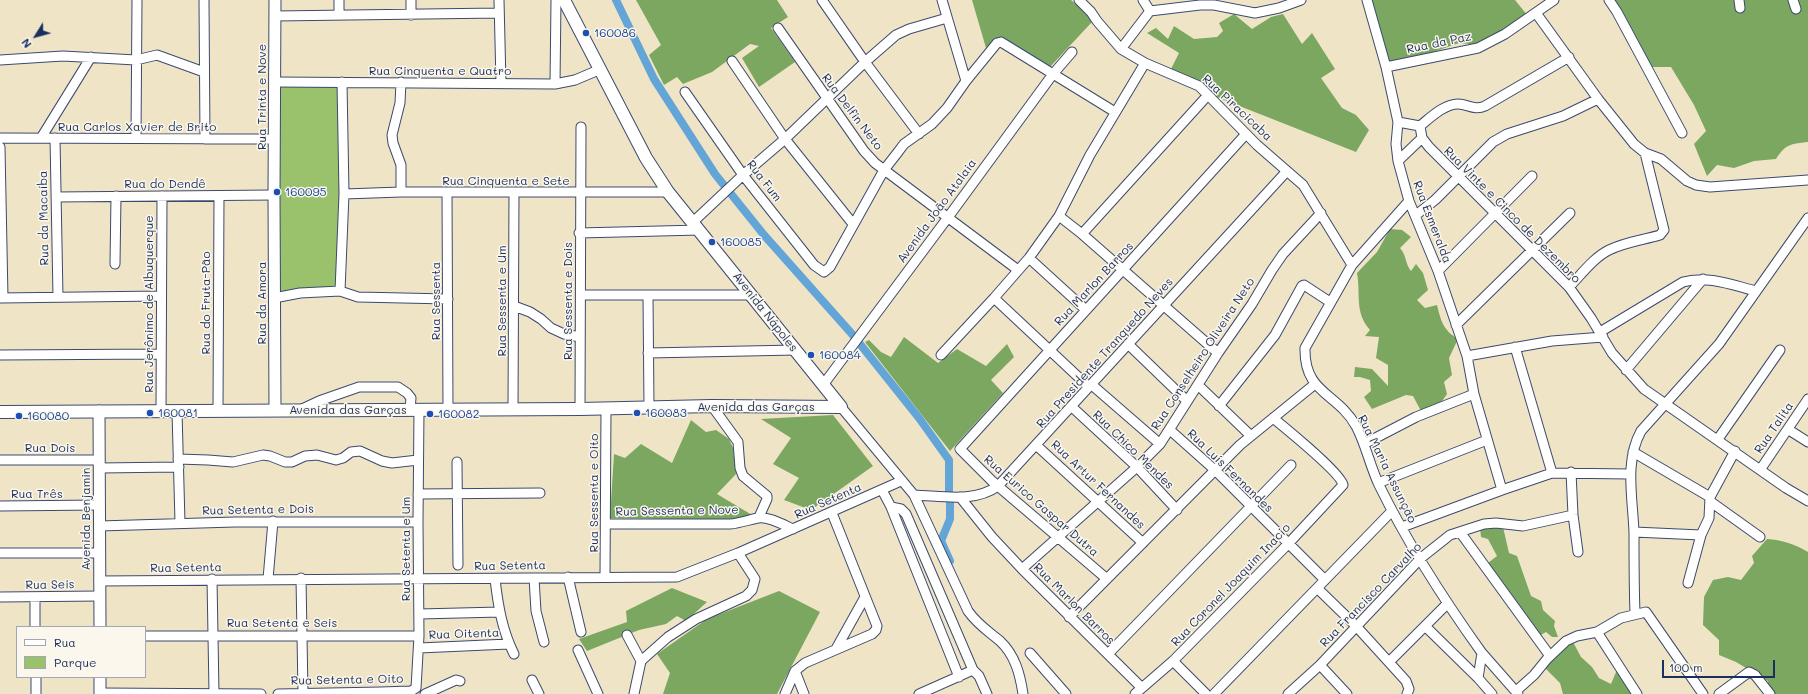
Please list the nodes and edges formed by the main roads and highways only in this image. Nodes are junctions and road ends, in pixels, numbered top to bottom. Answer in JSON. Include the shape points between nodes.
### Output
{"nodes":[{"id":1,"x":564,"y":0,"type":"edge"},
{"id":2,"x":841,"y":408,"type":"joint"},
{"id":3,"x":0,"y":412,"type":"edge"}],
"edges":[{"from":1,"to":2,"type":"main road","name":"Avenida Nápoles","via":[[646,158],[668,192]]},
{"from":2,"to":3,"type":"main road","name":"Avenida das Garças","via":[[712,406]]}]}
